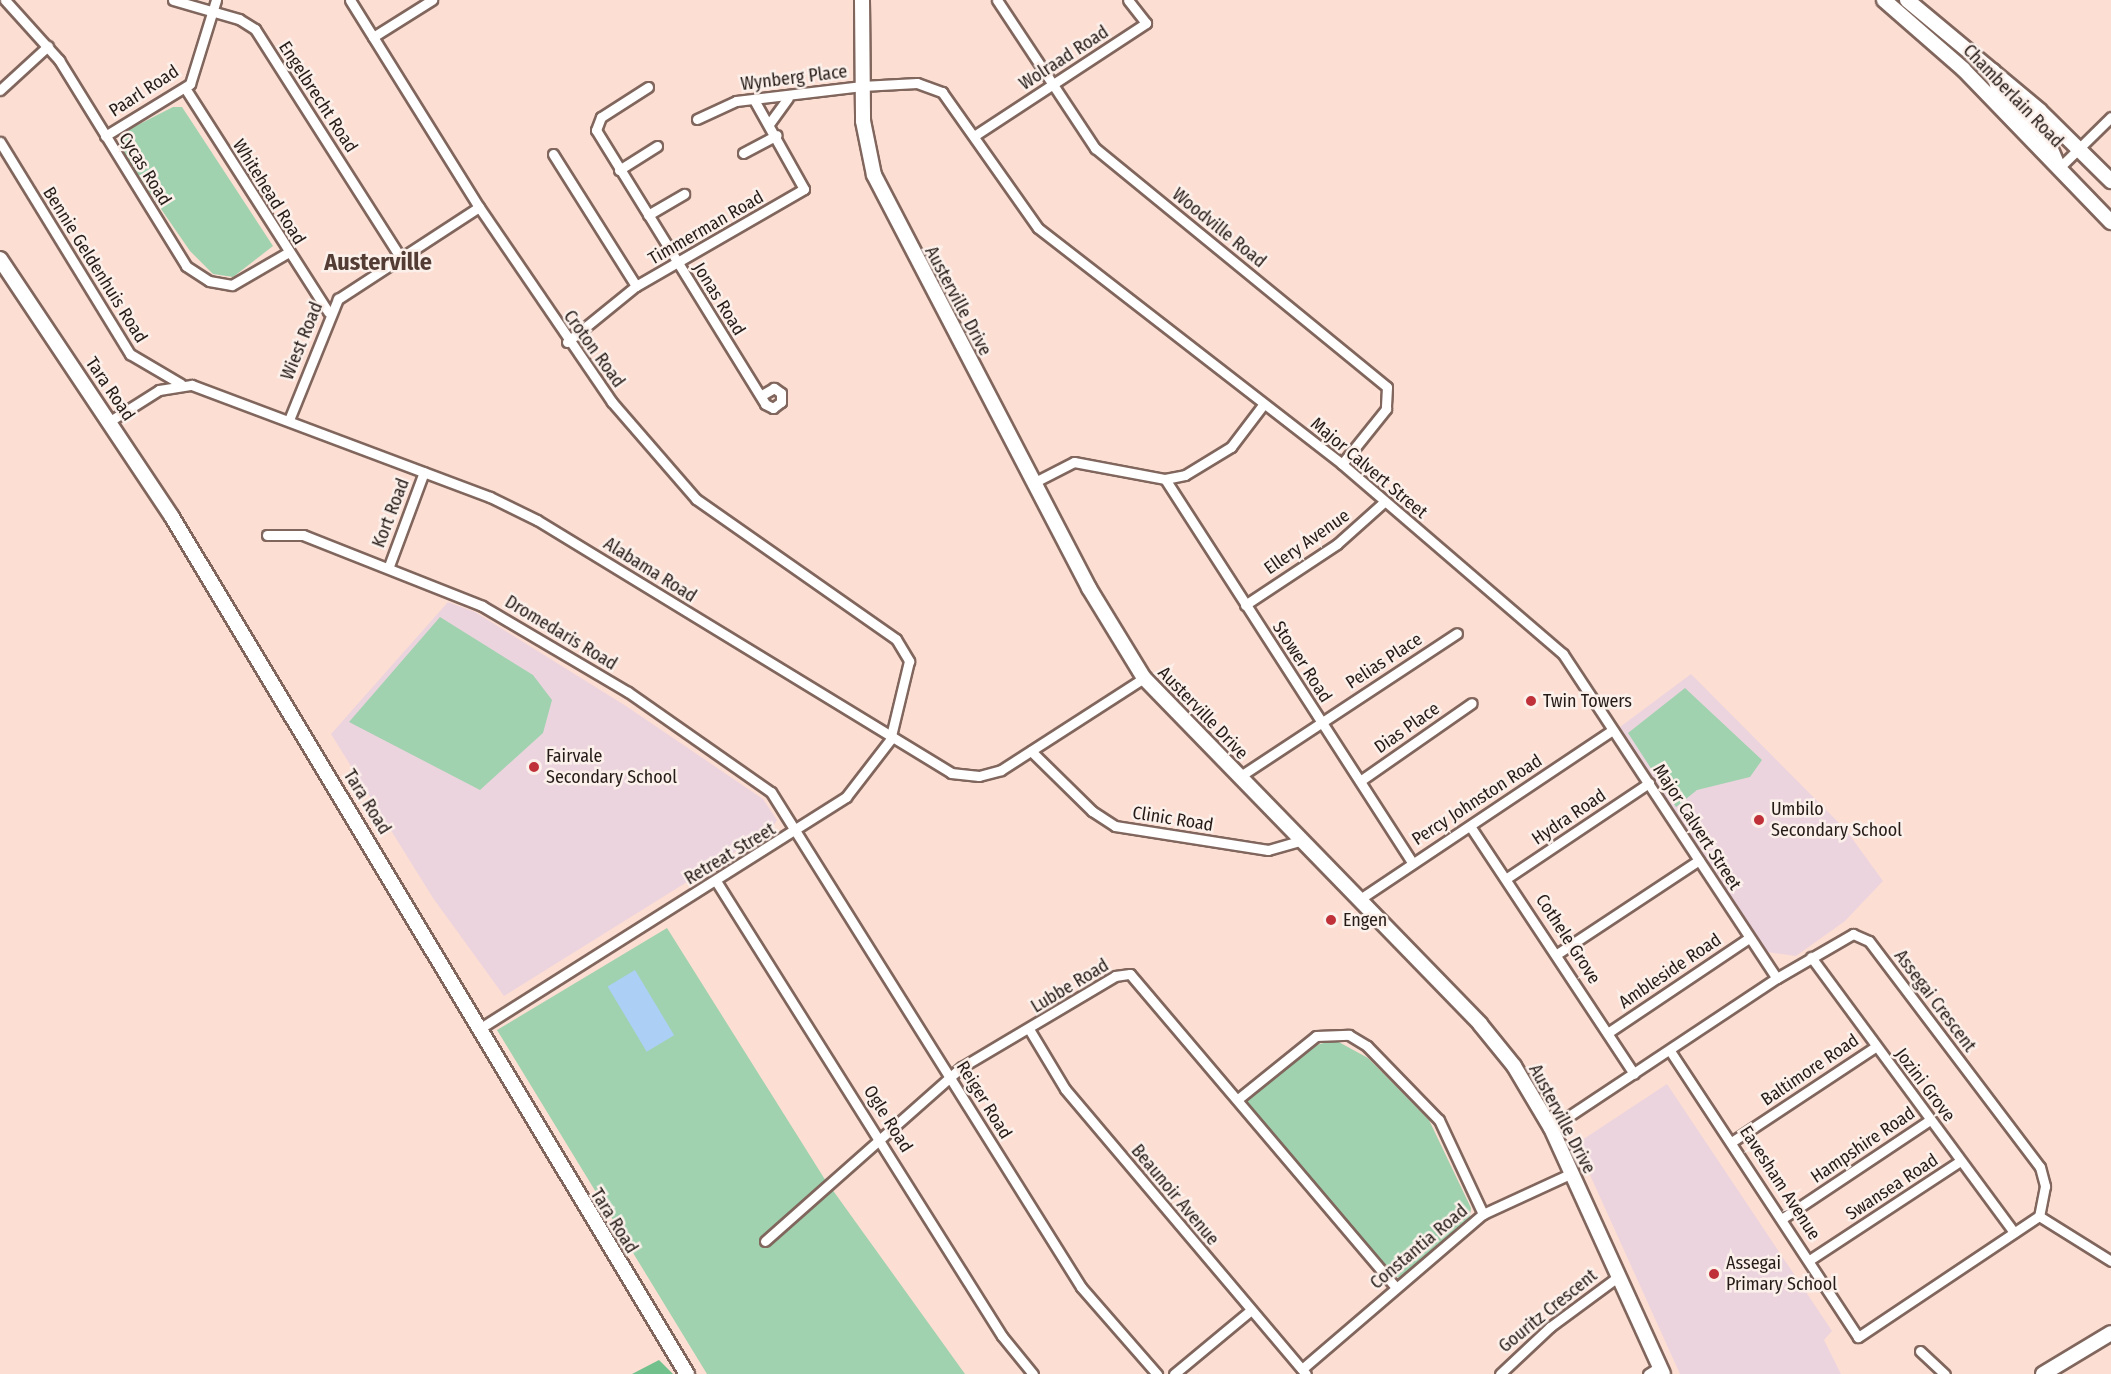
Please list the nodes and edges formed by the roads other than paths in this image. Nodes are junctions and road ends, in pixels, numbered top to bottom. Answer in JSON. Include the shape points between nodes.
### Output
{"nodes":[{"id":1,"x":5,"y":0,"type":"edge"},
{"id":2,"x":173,"y":0,"type":"edge"},
{"id":3,"x":216,"y":0,"type":"edge"},
{"id":4,"x":350,"y":0,"type":"edge"},
{"id":5,"x":432,"y":0,"type":"edge"},
{"id":6,"x":862,"y":0,"type":"edge"},
{"id":7,"x":997,"y":0,"type":"edge"},
{"id":8,"x":1128,"y":0,"type":"edge"},
{"id":9,"x":1884,"y":0,"type":"edge"},
{"id":10,"x":1907,"y":0,"type":"edge"},
{"id":11,"x":212,"y":11,"type":"junction"},
{"id":12,"x":373,"y":37,"type":"junction"},
{"id":13,"x":48,"y":45,"type":"junction"},
{"id":14,"x":1974,"y":54,"type":"junction"},
{"id":15,"x":1963,"y":69,"type":"junction"},
{"id":16,"x":1993,"y":70,"type":"junction"},
{"id":17,"x":862,"y":86,"type":"junction"},
{"id":18,"x":648,"y":87,"type":"dead end"},
{"id":19,"x":1051,"y":87,"type":"junction"},
{"id":20,"x":185,"y":88,"type":"junction"},
{"id":21,"x":0,"y":90,"type":"edge"},
{"id":22,"x":788,"y":98,"type":"junction"},
{"id":23,"x":754,"y":100,"type":"junction"},
{"id":24,"x":2111,"y":117,"type":"edge"},
{"id":25,"x":697,"y":119,"type":"dead end"},
{"id":26,"x":769,"y":123,"type":"junction"},
{"id":27,"x":777,"y":135,"type":"junction"},
{"id":28,"x":105,"y":136,"type":"junction"},
{"id":29,"x":974,"y":136,"type":"junction"},
{"id":30,"x":0,"y":142,"type":"edge"},
{"id":31,"x":657,"y":146,"type":"dead end"},
{"id":32,"x":2079,"y":146,"type":"junction"},
{"id":33,"x":743,"y":153,"type":"dead end"},
{"id":34,"x":553,"y":154,"type":"dead end"},
{"id":35,"x":2058,"y":169,"type":"junction"},
{"id":36,"x":619,"y":170,"type":"junction"},
{"id":37,"x":2111,"y":181,"type":"edge"},
{"id":38,"x":684,"y":194,"type":"dead end"},
{"id":39,"x":479,"y":207,"type":"junction"},
{"id":40,"x":648,"y":215,"type":"junction"},
{"id":41,"x":2111,"y":222,"type":"edge"},
{"id":42,"x":287,"y":253,"type":"junction"},
{"id":43,"x":400,"y":257,"type":"junction"},
{"id":44,"x":0,"y":259,"type":"edge"},
{"id":45,"x":679,"y":264,"type":"junction"},
{"id":46,"x":636,"y":286,"type":"junction"},
{"id":47,"x":328,"y":312,"type":"junction"},
{"id":48,"x":567,"y":342,"type":"junction"},
{"id":49,"x":181,"y":384,"type":"junction"},
{"id":50,"x":762,"y":395,"type":"dead end"},
{"id":51,"x":1263,"y":405,"type":"junction"},
{"id":52,"x":289,"y":420,"type":"junction"},
{"id":53,"x":110,"y":421,"type":"junction"},
{"id":54,"x":1342,"y":464,"type":"junction"},
{"id":55,"x":424,"y":472,"type":"junction"},
{"id":56,"x":1165,"y":478,"type":"junction"},
{"id":57,"x":1033,"y":483,"type":"junction"},
{"id":58,"x":1384,"y":502,"type":"junction"},
{"id":59,"x":267,"y":535,"type":"dead end"},
{"id":60,"x":389,"y":566,"type":"junction"},
{"id":61,"x":1245,"y":605,"type":"junction"},
{"id":62,"x":1457,"y":633,"type":"dead end"},
{"id":63,"x":896,"y":639,"type":"joint"},
{"id":64,"x":1144,"y":678,"type":"junction"},
{"id":65,"x":1472,"y":703,"type":"dead end"},
{"id":66,"x":1321,"y":722,"type":"junction"},
{"id":67,"x":1612,"y":730,"type":"junction"},
{"id":68,"x":890,"y":740,"type":"junction"},
{"id":69,"x":1031,"y":751,"type":"junction"},
{"id":70,"x":1239,"y":777,"type":"junction"},
{"id":71,"x":1360,"y":781,"type":"junction"},
{"id":72,"x":1649,"y":783,"type":"junction"},
{"id":73,"x":1470,"y":826,"type":"junction"},
{"id":74,"x":797,"y":832,"type":"junction"},
{"id":75,"x":1302,"y":840,"type":"junction"},
{"id":76,"x":1699,"y":860,"type":"junction"},
{"id":77,"x":1412,"y":862,"type":"junction"},
{"id":78,"x":1507,"y":878,"type":"junction"},
{"id":79,"x":716,"y":881,"type":"junction"},
{"id":80,"x":1360,"y":899,"type":"junction"},
{"id":81,"x":1749,"y":938,"type":"junction"},
{"id":82,"x":1557,"y":954,"type":"junction"},
{"id":83,"x":1811,"y":957,"type":"junction"},
{"id":84,"x":1777,"y":978,"type":"junction"},
{"id":85,"x":1029,"y":1029,"type":"junction"},
{"id":86,"x":477,"y":1030,"type":"junction"},
{"id":87,"x":1609,"y":1032,"type":"junction"},
{"id":88,"x":1875,"y":1047,"type":"junction"},
{"id":89,"x":1670,"y":1051,"type":"junction"},
{"id":90,"x":1634,"y":1074,"type":"junction"},
{"id":91,"x":951,"y":1078,"type":"junction"},
{"id":92,"x":1239,"y":1099,"type":"junction"},
{"id":93,"x":1930,"y":1120,"type":"junction"},
{"id":94,"x":1551,"y":1128,"type":"junction"},
{"id":95,"x":881,"y":1137,"type":"junction"},
{"id":96,"x":1733,"y":1141,"type":"junction"},
{"id":97,"x":1960,"y":1161,"type":"junction"},
{"id":98,"x":1572,"y":1173,"type":"junction"},
{"id":99,"x":1483,"y":1214,"type":"junction"},
{"id":100,"x":2039,"y":1216,"type":"junction"},
{"id":101,"x":1783,"y":1218,"type":"junction"},
{"id":102,"x":2014,"y":1233,"type":"junction"},
{"id":103,"x":765,"y":1241,"type":"dead end"},
{"id":104,"x":1811,"y":1259,"type":"junction"},
{"id":105,"x":2111,"y":1261,"type":"edge"},
{"id":106,"x":1619,"y":1276,"type":"junction"},
{"id":107,"x":1395,"y":1287,"type":"junction"},
{"id":108,"x":1250,"y":1311,"type":"junction"},
{"id":109,"x":2111,"y":1333,"type":"edge"},
{"id":110,"x":1920,"y":1351,"type":"dead end"},
{"id":111,"x":1304,"y":1372,"type":"edge"},
{"id":112,"x":1657,"y":1372,"type":"edge"},
{"id":113,"x":687,"y":1374,"type":"edge"},
{"id":114,"x":1033,"y":1374,"type":"edge"},
{"id":115,"x":1157,"y":1374,"type":"edge"},
{"id":116,"x":1174,"y":1374,"type":"edge"},
{"id":117,"x":1500,"y":1374,"type":"edge"},
{"id":118,"x":1945,"y":1374,"type":"edge"},
{"id":119,"x":2043,"y":1374,"type":"edge"}],
"edges":[{"from":1,"to":13,"type":"street","name":"Cycas Road"},
{"from":2,"to":11,"type":"street","name":"Engelbrecht Road"},
{"from":3,"to":11,"type":"street","name":"Paarl Road"},
{"from":4,"to":12,"type":"street","name":"Croton Road"},
{"from":5,"to":12,"type":"street"},
{"from":6,"to":17,"type":"street","name":"Austerville Drive"},
{"from":7,"to":19,"type":"street","name":"Woodville Road"},
{"from":8,"to":19,"type":"street","name":"Wolraad Road","via":[[1146,23]]},
{"from":9,"to":15,"type":"street","name":"Chamberlain Road"},
{"from":10,"to":14,"type":"street","name":"Chamberlain Road"},
{"from":11,"to":20,"type":"street","name":"Paarl Road","via":[[195,76]]},
{"from":11,"to":43,"type":"street","name":"Engelbrecht Road","via":[[255,29]]},
{"from":12,"to":39,"type":"street","name":"Croton Road"},
{"from":13,"to":21,"type":"street"},
{"from":13,"to":28,"type":"street","name":"Cycas Road"},
{"from":14,"to":15,"type":"street"},
{"from":14,"to":16,"type":"street","name":"Chamberlain Road"},
{"from":15,"to":35,"type":"street","name":"Chamberlain Road"},
{"from":16,"to":32,"type":"street","name":"Chamberlain Road"},
{"from":16,"to":35,"type":"street","via":[[1998,88],[2043,133]]},
{"from":17,"to":22,"type":"street","name":"Wynberg Place"},
{"from":17,"to":29,"type":"street","name":"Major Calvert Street","via":[[930,86],[950,100]]},
{"from":17,"to":57,"type":"street","name":"Austerville Drive","via":[[865,139],[881,194]]},
{"from":18,"to":36,"type":"street","name":"Jonas Road","via":[[596,126]]},
{"from":19,"to":29,"type":"street","name":"Wolraad Road"},
{"from":19,"to":54,"type":"street","name":"Woodville Road","via":[[1095,148],[1387,387],[1386,409]]},
{"from":20,"to":28,"type":"street","name":"Paarl Road"},
{"from":20,"to":42,"type":"street","name":"Whitehead Road"},
{"from":22,"to":23,"type":"street","name":"Wynberg Place"},
{"from":22,"to":26,"type":"street"},
{"from":23,"to":25,"type":"street","name":"Wynberg Place","via":[[736,101]]},
{"from":23,"to":26,"type":"street","name":"Timmerman Road"},
{"from":24,"to":32,"type":"street"},
{"from":26,"to":27,"type":"street","name":"Timmerman Road"},
{"from":27,"to":33,"type":"street"},
{"from":27,"to":45,"type":"street","name":"Timmerman Road","via":[[804,189]]},
{"from":28,"to":42,"type":"street","name":"Cycas Road","via":[[180,258],[198,275],[232,285]]},
{"from":29,"to":51,"type":"street","name":"Major Calvert Street","via":[[1038,228]]},
{"from":30,"to":49,"type":"street","name":"Bennie Geldenhuis Road","via":[[130,354]]},
{"from":31,"to":36,"type":"street"},
{"from":32,"to":35,"type":"street"},
{"from":32,"to":37,"type":"street","name":"Chamberlain Road"},
{"from":34,"to":46,"type":"street"},
{"from":35,"to":41,"type":"street","name":"Chamberlain Road"},
{"from":36,"to":40,"type":"street","name":"Jonas Road"},
{"from":38,"to":40,"type":"street"},
{"from":39,"to":43,"type":"street","name":"Wiest Road"},
{"from":39,"to":48,"type":"street","name":"Croton Road"},
{"from":40,"to":45,"type":"street","name":"Jonas Road"},
{"from":42,"to":47,"type":"street","name":"Whitehead Road"},
{"from":43,"to":47,"type":"street","name":"Wiest Road","via":[[348,290]]},
{"from":44,"to":53,"type":"street","name":"Tara Road"},
{"from":45,"to":46,"type":"street","name":"Timmerman Road"},
{"from":45,"to":50,"type":"street","name":"Jonas Road"},
{"from":46,"to":48,"type":"street","name":"Timmerman Road"},
{"from":47,"to":52,"type":"street","name":"Wiest Road"},
{"from":48,"to":63,"type":"street","name":"Croton Road","via":[[696,499]]},
{"from":49,"to":52,"type":"street","name":"Alabama Road"},
{"from":49,"to":53,"type":"street","via":[[159,390]]},
{"from":51,"to":54,"type":"street","name":"Major Calvert Street"},
{"from":51,"to":56,"type":"street","via":[[1221,455],[1185,475]]},
{"from":52,"to":55,"type":"street","name":"Alabama Road"},
{"from":53,"to":86,"type":"street","name":"Tara Road","via":[[432,942]]},
{"from":54,"to":58,"type":"street","name":"Major Calvert Street"},
{"from":55,"to":60,"type":"street","name":"Kort Road"},
{"from":55,"to":68,"type":"street","name":"Alabama Road","via":[[537,520]]},
{"from":56,"to":57,"type":"street","via":[[1074,462]]},
{"from":56,"to":61,"type":"street","name":"Stower Road"},
{"from":57,"to":64,"type":"street","name":"Austerville Drive"},
{"from":58,"to":61,"type":"street","name":"Ellery Avenue","via":[[1337,544]]},
{"from":58,"to":67,"type":"street","name":"Major Calvert Street","via":[[1552,643]]},
{"from":59,"to":60,"type":"street","name":"Dromedaris Road","via":[[298,533]]},
{"from":60,"to":74,"type":"street","name":"Dromedaris Road","via":[[489,610],[628,692],[759,782]]},
{"from":61,"to":66,"type":"street","name":"Stower Road"},
{"from":62,"to":66,"type":"street","name":"Pelias Place"},
{"from":63,"to":68,"type":"street","name":"Retreat Street","via":[[909,661]]},
{"from":64,"to":69,"type":"street","name":"Alabama Road"},
{"from":64,"to":70,"type":"street","name":"Austerville Drive"},
{"from":65,"to":71,"type":"street","name":"Dias Place"},
{"from":66,"to":70,"type":"street","name":"Pelias Place"},
{"from":66,"to":71,"type":"street","name":"Stower Road"},
{"from":67,"to":72,"type":"street","name":"Major Calvert Street"},
{"from":67,"to":73,"type":"street","name":"Percy Johnston Road"},
{"from":68,"to":69,"type":"street","name":"Alabama Road","via":[[934,766],[967,776],[1001,770]]},
{"from":68,"to":74,"type":"street","name":"Retreat Street","via":[[851,792]]},
{"from":69,"to":75,"type":"street","name":"Clinic Road","via":[[1092,811],[1115,826],[1268,850]]},
{"from":70,"to":75,"type":"street","name":"Austerville Drive"},
{"from":71,"to":77,"type":"street","name":"Stower Road"},
{"from":72,"to":76,"type":"street","name":"Major Calvert Street"},
{"from":72,"to":78,"type":"street","name":"Hydra Road"},
{"from":73,"to":77,"type":"street","name":"Percy Johnston Road"},
{"from":73,"to":78,"type":"street","name":"Cothele Grove"},
{"from":74,"to":79,"type":"street","name":"Retreat Street"},
{"from":74,"to":91,"type":"street","name":"Reiger Road"},
{"from":75,"to":80,"type":"street","name":"Austerville Drive"},
{"from":76,"to":81,"type":"street","name":"Major Calvert Street"},
{"from":76,"to":82,"type":"street"},
{"from":77,"to":80,"type":"street","name":"Percy Johnston Road"},
{"from":78,"to":82,"type":"street","name":"Cothele Grove"},
{"from":79,"to":86,"type":"street","name":"Retreat Street"},
{"from":79,"to":95,"type":"street","name":"Ogle Road"},
{"from":80,"to":94,"type":"street","name":"Austerville Drive","via":[[1499,1046]]},
{"from":81,"to":84,"type":"street","name":"Major Calvert Street"},
{"from":81,"to":87,"type":"street","name":"Ambleside Road"},
{"from":82,"to":87,"type":"street","name":"Cothele Grove"},
{"from":83,"to":84,"type":"street","name":"Assegai Crescent"},
{"from":83,"to":88,"type":"street","name":"Jozini Grove"},
{"from":83,"to":100,"type":"street","name":"Assegai Crescent","via":[[1853,934],[1869,941],[2040,1167],[2045,1186]]},
{"from":84,"to":89,"type":"street","name":"Assegai Crescent"},
{"from":85,"to":91,"type":"street","name":"Lubbe Road"},
{"from":85,"to":92,"type":"street","name":"Lubbe Road","via":[[1115,976],[1130,974]]},
{"from":85,"to":108,"type":"street","name":"Beaunoir Avenue","via":[[1065,1089]]},
{"from":86,"to":113,"type":"street","name":"Tara Road"},
{"from":87,"to":90,"type":"street","name":"Cothele Grove"},
{"from":88,"to":93,"type":"street","name":"Jozini Grove"},
{"from":88,"to":96,"type":"street","name":"Baltimore Road"},
{"from":89,"to":90,"type":"street","name":"Assegai Crescent"},
{"from":89,"to":96,"type":"street","name":"Eavesham Avenue"},
{"from":90,"to":94,"type":"street","name":"Assegai Crescent"},
{"from":91,"to":95,"type":"street","name":"Lubbe Road"},
{"from":91,"to":115,"type":"street","name":"Reiger Road","via":[[1081,1287]]},
{"from":92,"to":99,"type":"street","via":[[1316,1036],[1349,1035],[1367,1046],[1439,1120]]},
{"from":92,"to":107,"type":"street","name":"Lubbe Road"},
{"from":93,"to":97,"type":"street","name":"Jozini Grove"},
{"from":93,"to":101,"type":"street","name":"Hampshire Road"},
{"from":94,"to":98,"type":"street","name":"Austerville Drive"},
{"from":95,"to":103,"type":"street","name":"Lubbe Road"},
{"from":95,"to":114,"type":"street","name":"Ogle Road","via":[[1002,1336]]},
{"from":96,"to":101,"type":"street","name":"Eavesham Avenue"},
{"from":97,"to":102,"type":"street","name":"Jozini Grove"},
{"from":97,"to":104,"type":"street","name":"Swansea Road"},
{"from":98,"to":99,"type":"street","name":"Constantia Road"},
{"from":98,"to":106,"type":"street","name":"Austerville Drive"},
{"from":99,"to":107,"type":"street","name":"Constantia Road"},
{"from":100,"to":102,"type":"street"},
{"from":100,"to":105,"type":"street"},
{"from":101,"to":104,"type":"street","name":"Eavesham Avenue"},
{"from":102,"to":104,"type":"street","name":"Eavesham Avenue","via":[[1858,1337]]},
{"from":106,"to":112,"type":"street","name":"Austerville Drive"},
{"from":106,"to":117,"type":"street","name":"Gouritz Crescent","via":[[1550,1327]]},
{"from":107,"to":111,"type":"street","name":"Constantia Road"},
{"from":108,"to":111,"type":"street","name":"Beaunoir Avenue"},
{"from":108,"to":116,"type":"street"},
{"from":109,"to":119,"type":"street"},
{"from":110,"to":118,"type":"street"}]}
